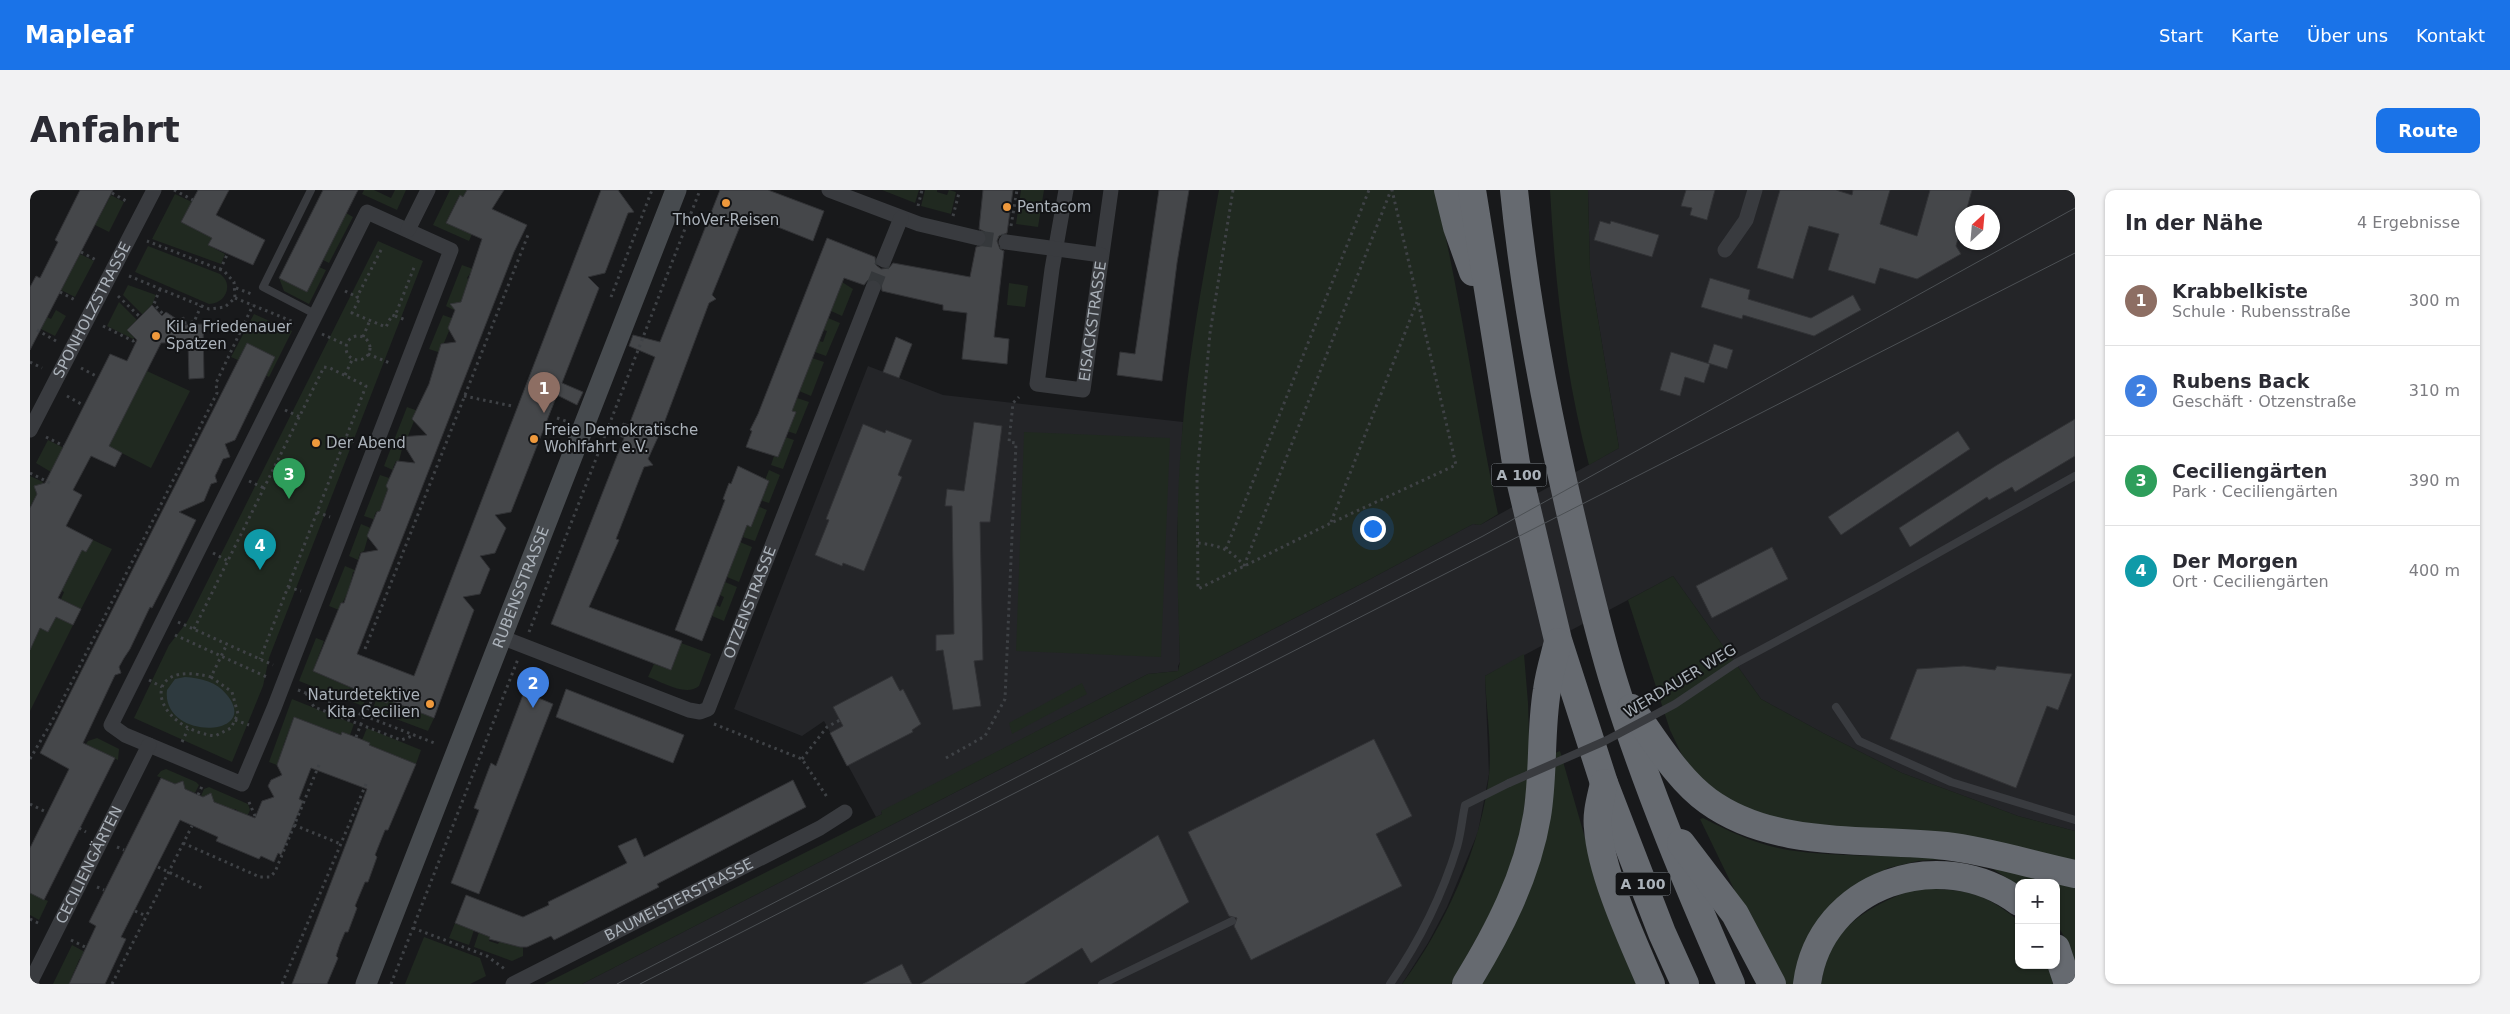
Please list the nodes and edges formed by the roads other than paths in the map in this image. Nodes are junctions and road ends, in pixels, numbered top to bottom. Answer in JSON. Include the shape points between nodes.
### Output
{"nodes":[{"id":1,"x":154,"y":190,"type":"edge"},
{"id":2,"x":310,"y":190,"type":"edge"},
{"id":3,"x":428,"y":190,"type":"edge"},
{"id":4,"x":676,"y":190,"type":"edge"},
{"id":5,"x":829,"y":190,"type":"edge"},
{"id":6,"x":1066,"y":190,"type":"edge"},
{"id":7,"x":1111,"y":190,"type":"edge"},
{"id":8,"x":1448,"y":190,"type":"edge"},
{"id":9,"x":1472,"y":190,"type":"edge"},
{"id":10,"x":1514,"y":190,"type":"edge"},
{"id":11,"x":1524,"y":190,"type":"edge"},
{"id":12,"x":1755,"y":190,"type":"edge"},
{"id":13,"x":901,"y":218,"type":"junction"},
{"id":14,"x":1517,"y":221,"type":"junction"},
{"id":15,"x":408,"y":230,"type":"junction"},
{"id":16,"x":1008,"y":235,"type":"tunnel mouth"},
{"id":17,"x":978,"y":238,"type":"tunnel mouth"},
{"id":18,"x":1056,"y":249,"type":"junction"},
{"id":19,"x":1724,"y":250,"type":"dead end"},
{"id":20,"x":1101,"y":255,"type":"junction"},
{"id":21,"x":884,"y":260,"type":"tunnel mouth"},
{"id":22,"x":873,"y":288,"type":"tunnel mouth"},
{"id":23,"x":1490,"y":307,"type":"junction"},
{"id":24,"x":316,"y":314,"type":"junction"},
{"id":25,"x":30,"y":430,"type":"edge"},
{"id":26,"x":2075,"y":476,"type":"edge"},
{"id":27,"x":502,"y":637,"type":"junction"},
{"id":28,"x":1558,"y":640,"type":"junction"},
{"id":29,"x":1615,"y":686,"type":"junction"},
{"id":30,"x":1836,"y":707,"type":"dead end"},
{"id":31,"x":149,"y":745,"type":"junction"},
{"id":32,"x":1604,"y":783,"type":"junction"},
{"id":33,"x":845,"y":812,"type":"dead end"},
{"id":34,"x":1660,"y":815,"type":"junction"},
{"id":35,"x":2075,"y":820,"type":"edge"},
{"id":36,"x":2075,"y":874,"type":"edge"},
{"id":37,"x":2015,"y":900,"type":"edge"},
{"id":38,"x":1232,"y":921,"type":"dead end"},
{"id":39,"x":2060,"y":960,"type":"edge"},
{"id":40,"x":509,"y":977,"type":"edge"},
{"id":41,"x":30,"y":983,"type":"edge"},
{"id":42,"x":366,"y":984,"type":"edge"},
{"id":43,"x":1102,"y":984,"type":"edge"},
{"id":44,"x":1390,"y":984,"type":"edge"},
{"id":45,"x":1466,"y":984,"type":"edge"},
{"id":46,"x":1651,"y":984,"type":"edge"},
{"id":47,"x":1685,"y":984,"type":"edge"},
{"id":48,"x":1731,"y":984,"type":"edge"},
{"id":49,"x":1772,"y":984,"type":"edge"},
{"id":50,"x":1807,"y":984,"type":"edge"},
{"id":51,"x":2068,"y":984,"type":"edge"}],
"edges":[{"from":1,"to":25,"type":"street","name":"SPONHOLZSTRASSE"},
{"from":2,"to":24,"type":"lane","via":[[262,287]]},
{"from":3,"to":15,"type":"street"},
{"from":4,"to":27,"type":"street","name":"RUBENSSTRASSE"},
{"from":5,"to":13,"type":"street"},
{"from":6,"to":18,"type":"street","name":"EISACKSTRASSE"},
{"from":7,"to":20,"type":"street","name":"EISACKSTRASSE"},
{"from":8,"to":23,"type":"highway","via":[[1468,261]]},
{"from":9,"to":23,"type":"highway","number":"A 100"},
{"from":10,"to":14,"type":"highway","number":"A 100"},
{"from":11,"to":14,"type":"highway"},
{"from":12,"to":19,"type":"street","via":[[1746,220]]},
{"from":13,"to":17,"type":"street"},
{"from":13,"to":21,"type":"street"},
{"from":14,"to":29,"type":"highway","number":"A 100","via":[[1543,392],[1559,469],[1593,611]]},
{"from":15,"to":24,"type":"street","via":[[367,212]]},
{"from":15,"to":31,"type":"street","via":[[451,250],[242,784]]},
{"from":16,"to":18,"type":"street"},
{"from":18,"to":20,"type":"street"},
{"from":18,"to":20,"type":"street","name":"EISACKSTRASSE","via":[[1037,384],[1044,385],[1083,390]]},
{"from":22,"to":27,"type":"street","name":"OTZENSTRASSE","via":[[708,710],[690,710]]},
{"from":23,"to":28,"type":"highway","number":"A 100","via":[[1516,463]]},
{"from":24,"to":31,"type":"street","via":[[111,726]]},
{"from":26,"to":44,"type":"lane","name":"WERDAUER WEG","bridge":true,"via":[[1736,663],[1675,704],[1604,741],[1465,805],[1457,846],[1430,917],[1410,956]]},
{"from":27,"to":42,"type":"street","name":"RUBENSSTRASSE"},
{"from":28,"to":32,"type":"highway","number":"A 100"},
{"from":28,"to":45,"type":"highway","via":[[1547,690],[1542,777],[1532,837],[1508,906]]},
{"from":29,"to":34,"type":"highway","number":"A 100"},
{"from":29,"to":36,"type":"highway","via":[[1694,789],[1732,816],[1755,826],[1791,835],[1947,846]]},
{"from":30,"to":35,"type":"lane","via":[[1860,742],[1951,782]]},
{"from":31,"to":41,"type":"street","name":"CECILIENGÄRTEN"},
{"from":32,"to":46,"type":"highway","via":[[1598,810],[1600,845],[1627,927]]},
{"from":32,"to":47,"type":"highway","number":"A 100"},
{"from":33,"to":40,"type":"street","name":"BAUMEISTERSTRASSE","via":[[820,828]]},
{"from":34,"to":48,"type":"highway","number":"A 100"},
{"from":34,"to":49,"type":"highway","via":[[1735,914]]},
{"from":37,"to":50,"type":"highway","via":[[1984,882],[1955,874],[1919,875],[1883,885],[1856,902],[1832,925],[1821,942]]},
{"from":38,"to":43,"type":"lane"},
{"from":39,"to":51,"type":"highway"}]}
